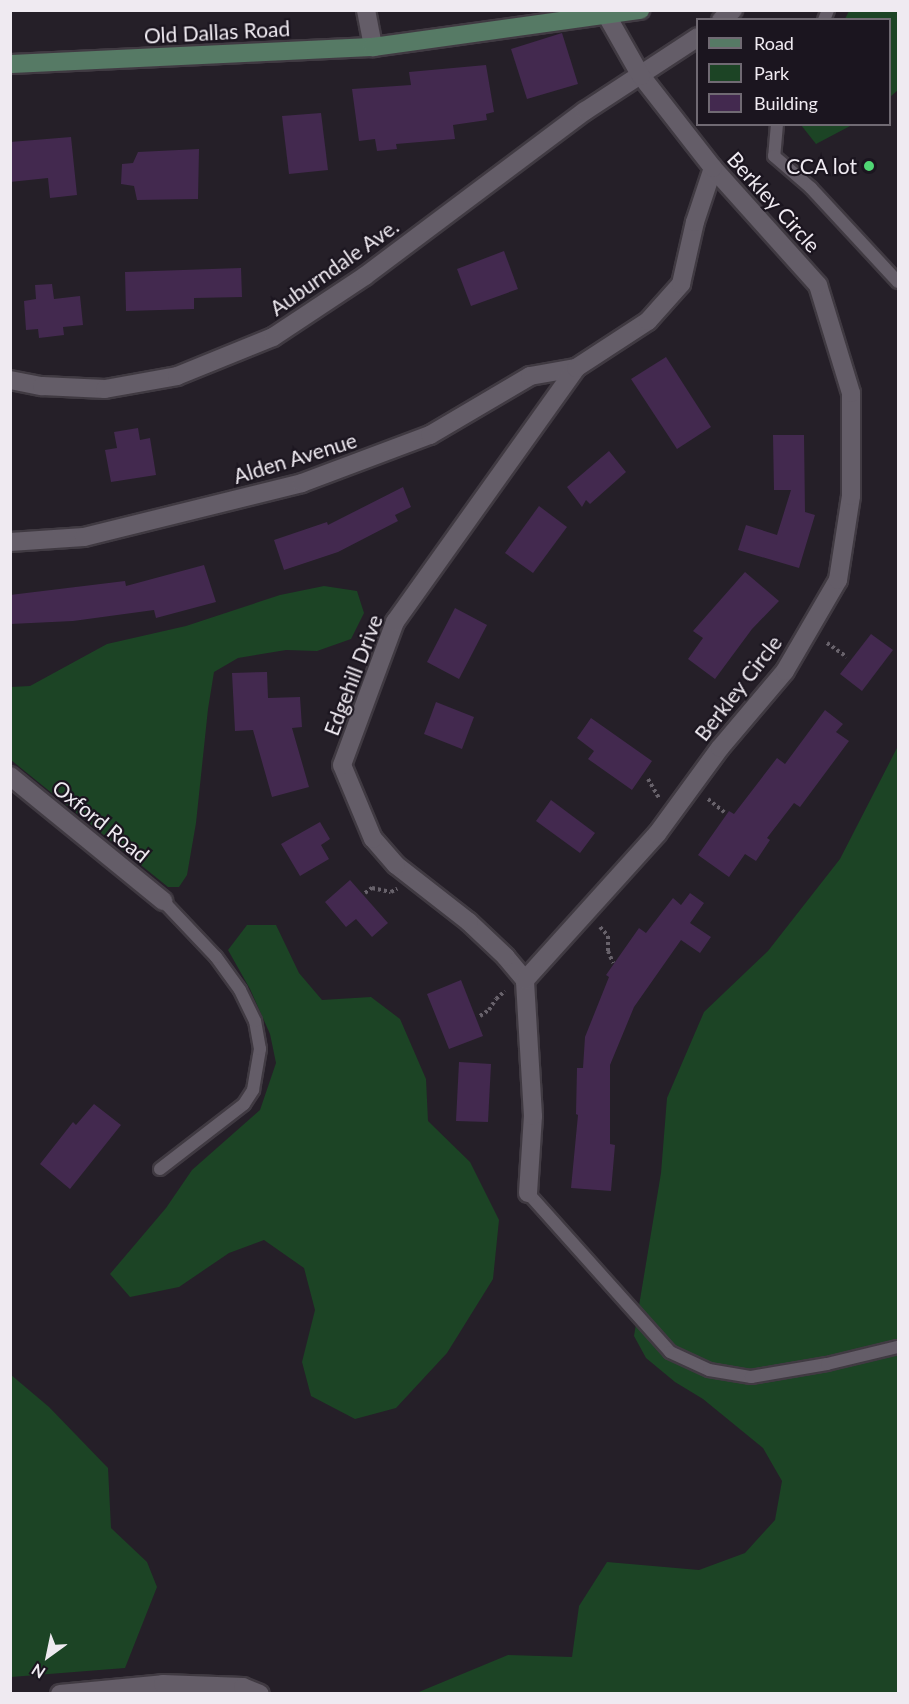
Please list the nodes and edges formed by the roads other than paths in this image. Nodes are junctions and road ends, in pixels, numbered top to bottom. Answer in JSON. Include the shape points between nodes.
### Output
{"nodes":[{"id":1,"x":366,"y":10,"type":"edge"},
{"id":2,"x":640,"y":10,"type":"edge"},
{"id":3,"x":607,"y":16,"type":"junction"},
{"id":4,"x":696,"y":38,"type":"edge"},
{"id":5,"x":374,"y":47,"type":"junction"},
{"id":6,"x":10,"y":64,"type":"edge"},
{"id":7,"x":641,"y":76,"type":"junction"},
{"id":8,"x":777,"y":126,"type":"edge"},
{"id":9,"x":713,"y":168,"type":"junction"},
{"id":10,"x":898,"y":282,"type":"edge"},
{"id":11,"x":576,"y":368,"type":"junction"},
{"id":12,"x":10,"y":380,"type":"edge"},
{"id":13,"x":10,"y":542,"type":"edge"},
{"id":14,"x":10,"y":776,"type":"edge"},
{"id":15,"x":163,"y":901,"type":"joint"},
{"id":16,"x":519,"y":984,"type":"junction"},
{"id":17,"x":160,"y":1169,"type":"dead end"},
{"id":18,"x":528,"y":1193,"type":"joint"},
{"id":19,"x":898,"y":1347,"type":"edge"},
{"id":20,"x":60,"y":1694,"type":"edge"},
{"id":21,"x":260,"y":1694,"type":"edge"}],
"edges":[{"from":1,"to":5,"type":"street"},
{"from":2,"to":3,"type":"street","name":"Old Dallas Road"},
{"from":3,"to":5,"type":"street","name":"Old Dallas Road"},
{"from":3,"to":7,"type":"street","name":"Berkley Circle"},
{"from":4,"to":7,"type":"street","name":"Auburndale Ave."},
{"from":5,"to":6,"type":"street","name":"Old Dallas Road"},
{"from":7,"to":9,"type":"street","name":"Berkley Circle"},
{"from":7,"to":12,"type":"street","name":"Auburndale Ave.","via":[[585,111],[365,276],[273,337],[177,376],[105,389]]},
{"from":8,"to":10,"type":"lane","via":[[774,156],[812,188]]},
{"from":9,"to":11,"type":"street","via":[[681,284],[648,321]]},
{"from":9,"to":16,"type":"street","name":"Berkley Circle","via":[[818,285],[851,393],[851,496],[838,580],[785,671],[720,748],[663,827]]},
{"from":11,"to":13,"type":"street","name":"Alden Avenue","via":[[530,376],[430,435],[302,483],[84,537]]},
{"from":11,"to":16,"type":"street","name":"Edgehill Drive","via":[[395,622],[342,765],[373,839],[396,865],[469,922],[506,957]]},
{"from":14,"to":15,"type":"street","name":"Oxford Road"},
{"from":15,"to":17,"type":"lane","via":[[240,990],[255,1021],[260,1049],[253,1090],[244,1104]]},
{"from":16,"to":18,"type":"street","via":[[532,1116]]},
{"from":18,"to":19,"type":"lane","via":[[670,1352],[709,1370],[751,1377]]},
{"from":20,"to":21,"type":"street","via":[[163,1684],[243,1687]]}]}
